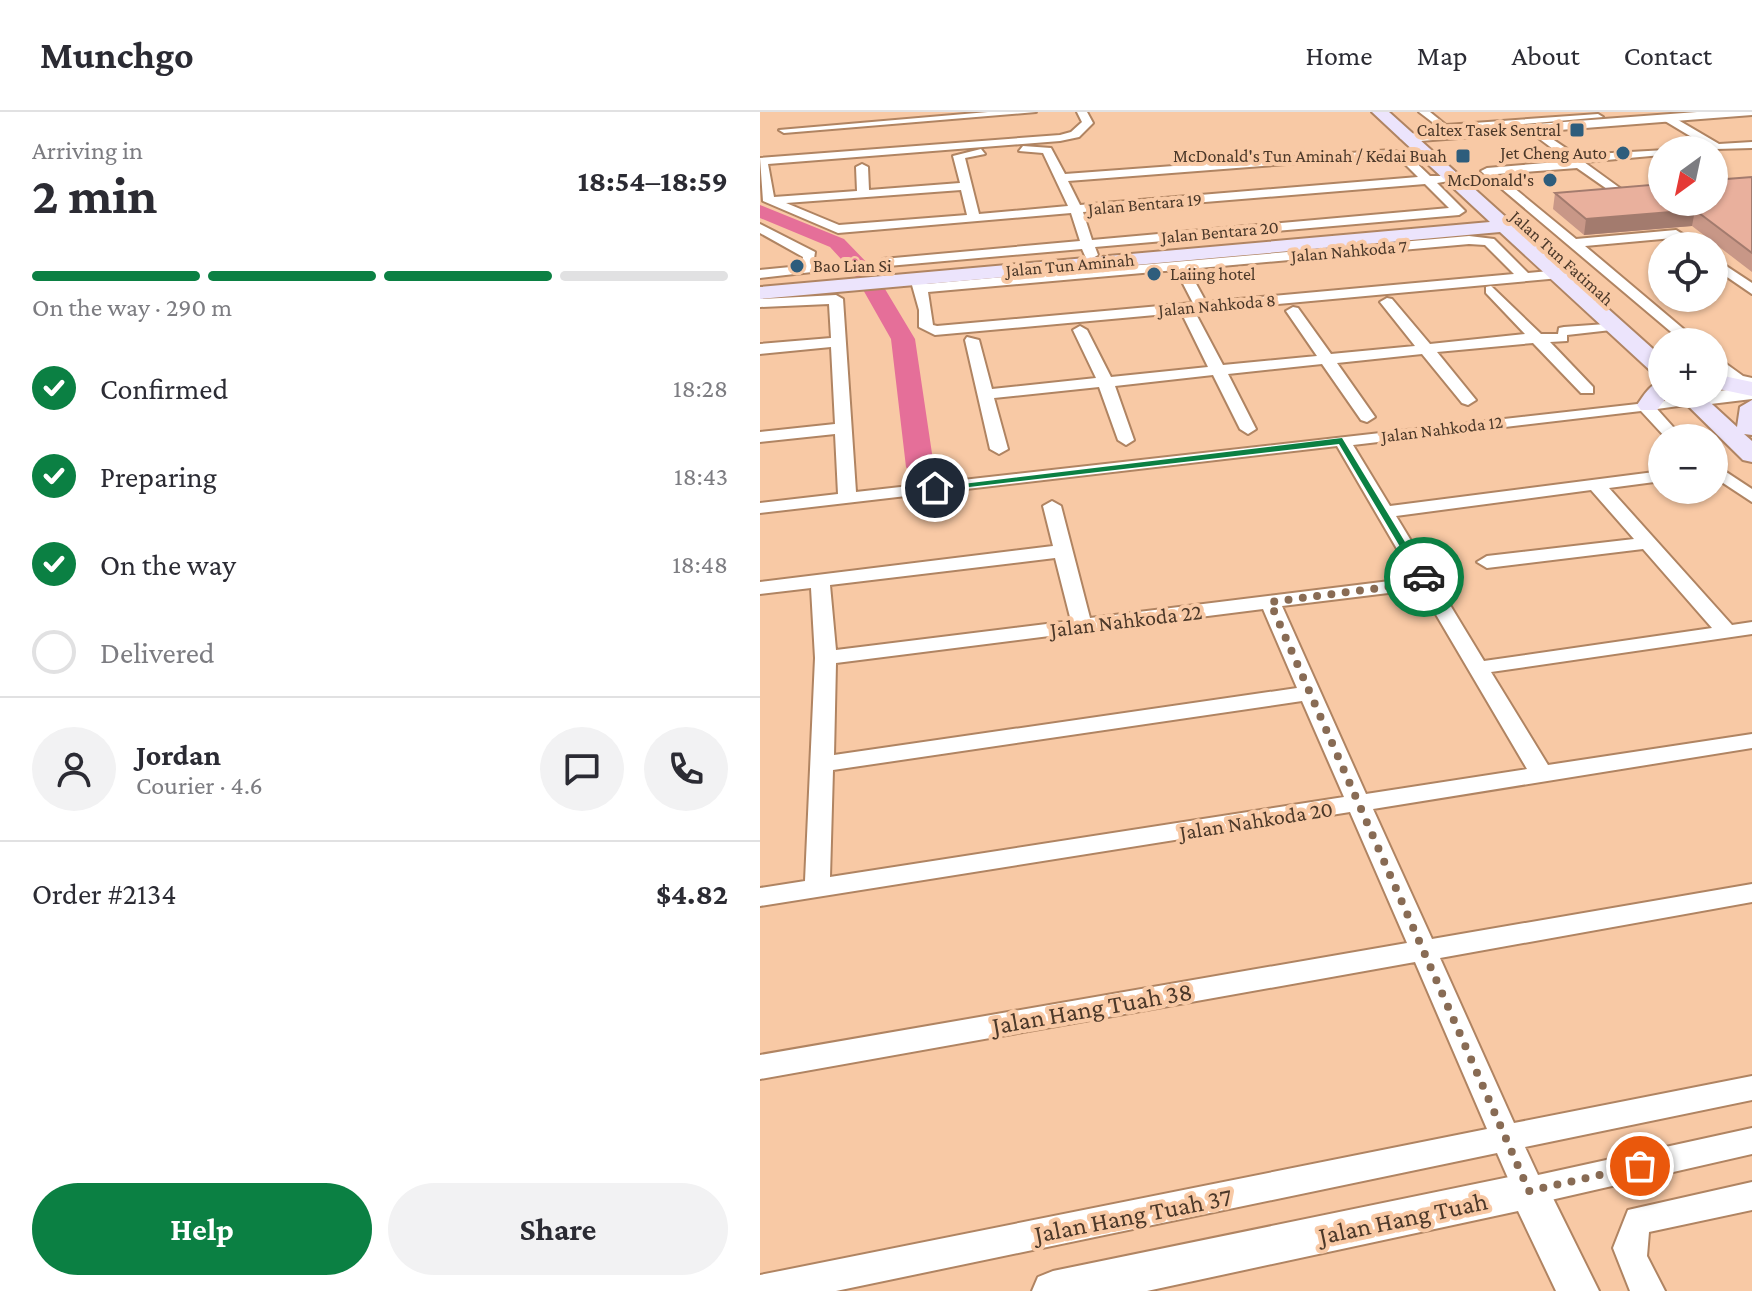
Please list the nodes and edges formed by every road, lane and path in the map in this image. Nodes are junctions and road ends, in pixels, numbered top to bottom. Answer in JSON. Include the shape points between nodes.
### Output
{"nodes":[{"id":1,"x":1031,"y":112,"type":"edge"},
{"id":2,"x":1082,"y":112,"type":"edge"},
{"id":3,"x":1380,"y":112,"type":"edge"},
{"id":4,"x":1397,"y":112,"type":"edge"},
{"id":5,"x":1424,"y":112,"type":"edge"},
{"id":6,"x":1503,"y":112,"type":"edge"},
{"id":7,"x":1749,"y":112,"type":"edge"},
{"id":8,"x":1599,"y":117,"type":"edge"},
{"id":9,"x":1669,"y":119,"type":"junction"},
{"id":10,"x":1516,"y":122,"type":"junction"},
{"id":11,"x":1533,"y":129,"type":"junction"},
{"id":12,"x":1698,"y":136,"type":"edge"},
{"id":13,"x":1416,"y":137,"type":"junction"},
{"id":14,"x":1044,"y":144,"type":"junction"},
{"id":15,"x":1752,"y":145,"type":"edge"},
{"id":16,"x":1728,"y":147,"type":"edge"},
{"id":17,"x":1648,"y":153,"type":"edge"},
{"id":18,"x":781,"y":159,"type":"junction"},
{"id":19,"x":761,"y":161,"type":"edge"},
{"id":20,"x":1577,"y":161,"type":"junction"},
{"id":21,"x":862,"y":167,"type":"dead end"},
{"id":22,"x":1061,"y":178,"type":"junction"},
{"id":23,"x":1451,"y":178,"type":"junction"},
{"id":24,"x":1429,"y":180,"type":"junction"},
{"id":25,"x":966,"y":186,"type":"junction"},
{"id":26,"x":1634,"y":193,"type":"edge"},
{"id":27,"x":863,"y":194,"type":"junction"},
{"id":28,"x":1620,"y":194,"type":"junction"},
{"id":29,"x":1592,"y":196,"type":"edge"},
{"id":30,"x":1551,"y":200,"type":"dead end"},
{"id":31,"x":769,"y":201,"type":"junction"},
{"id":32,"x":1076,"y":210,"type":"junction"},
{"id":33,"x":1512,"y":217,"type":"junction"},
{"id":34,"x":974,"y":218,"type":"junction"},
{"id":35,"x":887,"y":226,"type":"junction"},
{"id":36,"x":760,"y":228,"type":"edge"},
{"id":37,"x":767,"y":236,"type":"edge"},
{"id":38,"x":1648,"y":236,"type":"edge"},
{"id":39,"x":1572,"y":243,"type":"junction"},
{"id":40,"x":1089,"y":249,"type":"junction"},
{"id":41,"x":1180,"y":266,"type":"junction"},
{"id":42,"x":1728,"y":272,"type":"edge"},
{"id":43,"x":888,"y":273,"type":"junction"},
{"id":44,"x":760,"y":274,"type":"edge"},
{"id":45,"x":1560,"y":274,"type":"junction"},
{"id":46,"x":1524,"y":277,"type":"junction"},
{"id":47,"x":815,"y":279,"type":"junction"},
{"id":48,"x":919,"y":284,"type":"junction"},
{"id":49,"x":760,"y":285,"type":"edge"},
{"id":50,"x":1491,"y":290,"type":"dead end"},
{"id":51,"x":1752,"y":290,"type":"edge"},
{"id":52,"x":760,"y":293,"type":"edge"},
{"id":53,"x":1387,"y":302,"type":"dead end"},
{"id":54,"x":760,"y":303,"type":"edge"},
{"id":55,"x":1612,"y":303,"type":"junction"},
{"id":56,"x":1196,"y":311,"type":"junction"},
{"id":57,"x":1293,"y":311,"type":"dead end"},
{"id":58,"x":1618,"y":328,"type":"junction"},
{"id":59,"x":1675,"y":328,"type":"edge"},
{"id":60,"x":1080,"y":330,"type":"dead end"},
{"id":61,"x":1534,"y":338,"type":"junction"},
{"id":62,"x":972,"y":340,"type":"dead end"},
{"id":63,"x":838,"y":342,"type":"junction"},
{"id":64,"x":1427,"y":348,"type":"junction"},
{"id":65,"x":760,"y":349,"type":"edge"},
{"id":66,"x":1327,"y":360,"type":"junction"},
{"id":67,"x":1648,"y":365,"type":"edge"},
{"id":68,"x":1648,"y":369,"type":"edge"},
{"id":69,"x":1219,"y":370,"type":"junction"},
{"id":70,"x":1728,"y":372,"type":"edge"},
{"id":71,"x":1105,"y":381,"type":"junction"},
{"id":72,"x":1648,"y":383,"type":"edge"},
{"id":73,"x":1752,"y":388,"type":"edge"},
{"id":74,"x":1587,"y":390,"type":"dead end"},
{"id":75,"x":1728,"y":390,"type":"edge"},
{"id":76,"x":986,"y":394,"type":"junction"},
{"id":77,"x":1468,"y":400,"type":"dead end"},
{"id":78,"x":1716,"y":408,"type":"edge"},
{"id":79,"x":1728,"y":408,"type":"edge"},
{"id":80,"x":1367,"y":417,"type":"dead end"},
{"id":81,"x":1751,"y":422,"type":"edge"},
{"id":82,"x":843,"y":428,"type":"junction"},
{"id":83,"x":1248,"y":429,"type":"dead end"},
{"id":84,"x":760,"y":437,"type":"edge"},
{"id":85,"x":1126,"y":440,"type":"dead end"},
{"id":86,"x":1342,"y":441,"type":"junction"},
{"id":87,"x":999,"y":449,"type":"dead end"},
{"id":88,"x":1752,"y":455,"type":"edge"},
{"id":89,"x":1648,"y":478,"type":"edge"},
{"id":90,"x":1728,"y":479,"type":"edge"},
{"id":91,"x":1596,"y":485,"type":"junction"},
{"id":92,"x":1752,"y":497,"type":"edge"},
{"id":93,"x":847,"y":498,"type":"junction"},
{"id":94,"x":1052,"y":506,"type":"dead end"},
{"id":95,"x":760,"y":508,"type":"edge"},
{"id":96,"x":1384,"y":512,"type":"junction"},
{"id":97,"x":1648,"y":543,"type":"junction"},
{"id":98,"x":1062,"y":551,"type":"junction"},
{"id":99,"x":1487,"y":562,"type":"dead end"},
{"id":100,"x":820,"y":581,"type":"junction"},
{"id":101,"x":1426,"y":582,"type":"junction"},
{"id":102,"x":760,"y":588,"type":"edge"},
{"id":103,"x":1270,"y":602,"type":"junction"},
{"id":104,"x":1082,"y":626,"type":"junction"},
{"id":105,"x":1752,"y":628,"type":"edge"},
{"id":106,"x":1727,"y":632,"type":"junction"},
{"id":107,"x":826,"y":658,"type":"junction"},
{"id":108,"x":1478,"y":668,"type":"junction"},
{"id":109,"x":1310,"y":693,"type":"junction"},
{"id":110,"x":1752,"y":741,"type":"edge"},
{"id":111,"x":822,"y":764,"type":"junction"},
{"id":112,"x":1541,"y":773,"type":"junction"},
{"id":113,"x":1359,"y":804,"type":"junction"},
{"id":114,"x":817,"y":889,"type":"junction"},
{"id":115,"x":1752,"y":893,"type":"edge"},
{"id":116,"x":760,"y":897,"type":"edge"},
{"id":117,"x":1423,"y":950,"type":"junction"},
{"id":118,"x":760,"y":1067,"type":"edge"},
{"id":119,"x":1752,"y":1088,"type":"edge"},
{"id":120,"x":1506,"y":1140,"type":"junction"},
{"id":121,"x":1752,"y":1141,"type":"edge"},
{"id":122,"x":1529,"y":1191,"type":"junction"},
{"id":123,"x":1752,"y":1196,"type":"edge"},
{"id":124,"x":760,"y":1291,"type":"edge"},
{"id":125,"x":1053,"y":1291,"type":"edge"},
{"id":126,"x":1578,"y":1291,"type":"edge"},
{"id":127,"x":1648,"y":1291,"type":"edge"}],
"edges":[{"from":1,"to":14,"type":"street"},
{"from":1,"to":18,"type":"street","via":[[784,125]]},
{"from":2,"to":14,"type":"street","via":[[1088,123],[1083,130]]},
{"from":3,"to":13,"type":"main road"},
{"from":4,"to":13,"type":"main road"},
{"from":5,"to":10,"type":"street","via":[[1444,128]]},
{"from":6,"to":10,"type":"street"},
{"from":7,"to":9,"type":"street"},
{"from":8,"to":9,"type":"street"},
{"from":8,"to":10,"type":"street"},
{"from":8,"to":11,"type":"street"},
{"from":9,"to":12,"type":"street"},
{"from":11,"to":13,"type":"street"},
{"from":11,"to":20,"type":"street"},
{"from":13,"to":23,"type":"main road"},
{"from":13,"to":33,"type":"main road","name":"Jalan Tun Fatimah"},
{"from":14,"to":18,"type":"street"},
{"from":14,"to":22,"type":"street"},
{"from":14,"to":25,"type":"street","via":[[962,154]]},
{"from":15,"to":16,"type":"street"},
{"from":17,"to":20,"type":"street"},
{"from":18,"to":19,"type":"street"},
{"from":19,"to":31,"type":"street"},
{"from":20,"to":28,"type":"street"},
{"from":20,"to":33,"type":"street","via":[[1487,171]]},
{"from":21,"to":27,"type":"street"},
{"from":22,"to":24,"type":"street","via":[[1391,153],[1404,157]]},
{"from":22,"to":32,"type":"street"},
{"from":23,"to":24,"type":"street","name":"Jalan Bentara 19"},
{"from":23,"to":33,"type":"main road"},
{"from":24,"to":32,"type":"street","name":"Jalan Bentara 19"},
{"from":24,"to":40,"type":"street","name":"Jalan Bentara 20","via":[[1459,211]]},
{"from":25,"to":27,"type":"street"},
{"from":25,"to":34,"type":"street"},
{"from":26,"to":28,"type":"street"},
{"from":27,"to":31,"type":"street"},
{"from":28,"to":29,"type":"street"},
{"from":30,"to":33,"type":"street"},
{"from":31,"to":35,"type":"street","name":"Jalan Bentara 19","via":[[838,229]]},
{"from":32,"to":34,"type":"street","name":"Jalan Bentara 19"},
{"from":32,"to":40,"type":"street"},
{"from":33,"to":39,"type":"street"},
{"from":33,"to":40,"type":"main road","name":"Jalan Tun Aminah"},
{"from":33,"to":45,"type":"main road","name":"Jalan Tun Fatimah"},
{"from":33,"to":48,"type":"main road","name":"Jalan Tun Aminah"},
{"from":33,"to":55,"type":"main road","name":"Jalan Tun Fatimah"},
{"from":34,"to":35,"type":"street","name":"Jalan Bentara 19"},
{"from":35,"to":43,"type":"street"},
{"from":36,"to":37,"type":"street"},
{"from":37,"to":47,"type":"street","via":[[810,255],[808,269]]},
{"from":38,"to":39,"type":"street"},
{"from":39,"to":59,"type":"street"},
{"from":40,"to":43,"type":"main road","name":"Jalan Tun Aminah"},
{"from":41,"to":46,"type":"street","name":"Jalan Nahkoda 7","via":[[1482,240]]},
{"from":41,"to":48,"type":"street","name":"Jalan Nahkoda 7"},
{"from":41,"to":56,"type":"street"},
{"from":42,"to":51,"type":"street"},
{"from":43,"to":47,"type":"main road","name":"Jalan Tun Aminah"},
{"from":43,"to":48,"type":"main road","name":"Jalan Tun Aminah"},
{"from":44,"to":47,"type":"street"},
{"from":45,"to":46,"type":"street","name":"Jalan Nahkoda 8"},
{"from":45,"to":58,"type":"main road","name":"Jalan Tun Fatimah"},
{"from":46,"to":56,"type":"street","name":"Jalan Nahkoda 8"},
{"from":47,"to":49,"type":"main road","name":"Jalan Tun Aminah"},
{"from":47,"to":52,"type":"main road","name":"Jalan Tun Aminah"},
{"from":48,"to":56,"type":"street","name":"Jalan Nahkoda 8","via":[[926,327],[935,331]]},
{"from":50,"to":61,"type":"street"},
{"from":53,"to":64,"type":"street"},
{"from":54,"to":63,"type":"street","via":[[833,297]]},
{"from":55,"to":58,"type":"main road","via":[[1608,307],[1630,326]]},
{"from":55,"to":67,"type":"main road","name":"Jalan Tun Fatimah"},
{"from":56,"to":69,"type":"street"},
{"from":57,"to":66,"type":"street"},
{"from":58,"to":61,"type":"street"},
{"from":58,"to":68,"type":"main road","name":"Jalan Tun Fatimah"},
{"from":60,"to":71,"type":"street"},
{"from":61,"to":64,"type":"street"},
{"from":61,"to":74,"type":"street"},
{"from":62,"to":76,"type":"street"},
{"from":63,"to":65,"type":"street"},
{"from":63,"to":82,"type":"street"},
{"from":64,"to":66,"type":"street"},
{"from":64,"to":77,"type":"street"},
{"from":66,"to":69,"type":"street"},
{"from":66,"to":80,"type":"street"},
{"from":69,"to":71,"type":"street"},
{"from":69,"to":83,"type":"street"},
{"from":70,"to":73,"type":"street"},
{"from":71,"to":76,"type":"street"},
{"from":71,"to":85,"type":"street"},
{"from":72,"to":86,"type":"street","name":"Jalan Nahkoda 12"},
{"from":73,"to":75,"type":"main road"},
{"from":76,"to":87,"type":"street"},
{"from":78,"to":88,"type":"main road"},
{"from":79,"to":81,"type":"main road"},
{"from":82,"to":84,"type":"street"},
{"from":82,"to":93,"type":"street"},
{"from":86,"to":93,"type":"street","name":"Jalan Nahkoda 12"},
{"from":86,"to":96,"type":"street"},
{"from":89,"to":91,"type":"street"},
{"from":90,"to":92,"type":"street"},
{"from":91,"to":96,"type":"street"},
{"from":91,"to":97,"type":"street"},
{"from":93,"to":95,"type":"street","name":"Jalan Nahkoda 12"},
{"from":94,"to":98,"type":"street"},
{"from":96,"to":101,"type":"street"},
{"from":97,"to":99,"type":"street"},
{"from":97,"to":106,"type":"street"},
{"from":98,"to":100,"type":"street"},
{"from":98,"to":104,"type":"street"},
{"from":100,"to":102,"type":"street"},
{"from":100,"to":107,"type":"street"},
{"from":101,"to":103,"type":"street","name":"Jalan Nahkoda 22"},
{"from":101,"to":108,"type":"street"},
{"from":103,"to":104,"type":"street","name":"Jalan Nahkoda 22"},
{"from":103,"to":109,"type":"street"},
{"from":104,"to":107,"type":"street","name":"Jalan Nahkoda 22"},
{"from":105,"to":106,"type":"street"},
{"from":106,"to":108,"type":"street"},
{"from":107,"to":111,"type":"street"},
{"from":108,"to":112,"type":"street"},
{"from":109,"to":111,"type":"street"},
{"from":109,"to":113,"type":"street"},
{"from":110,"to":112,"type":"street","name":"Jalan Nahkoda 20"},
{"from":111,"to":114,"type":"street"},
{"from":112,"to":113,"type":"street","name":"Jalan Nahkoda 20"},
{"from":113,"to":114,"type":"street","name":"Jalan Nahkoda 20"},
{"from":113,"to":117,"type":"street"},
{"from":114,"to":116,"type":"street","name":"Jalan Nahkoda 20"},
{"from":115,"to":117,"type":"street","name":"Jalan Hang Tuah 38"},
{"from":117,"to":118,"type":"street","name":"Jalan Hang Tuah 38"},
{"from":117,"to":120,"type":"street"},
{"from":119,"to":120,"type":"street","name":"Jalan Hang Tuah 37"},
{"from":120,"to":122,"type":"street"},
{"from":120,"to":124,"type":"street","name":"Jalan Hang Tuah 37"},
{"from":121,"to":122,"type":"street","name":"Jalan Hang Tuah"},
{"from":122,"to":125,"type":"street","name":"Jalan Hang Tuah"},
{"from":122,"to":126,"type":"street"},
{"from":123,"to":127,"type":"street","via":[[1639,1220],[1628,1236],[1629,1250]]}]}
